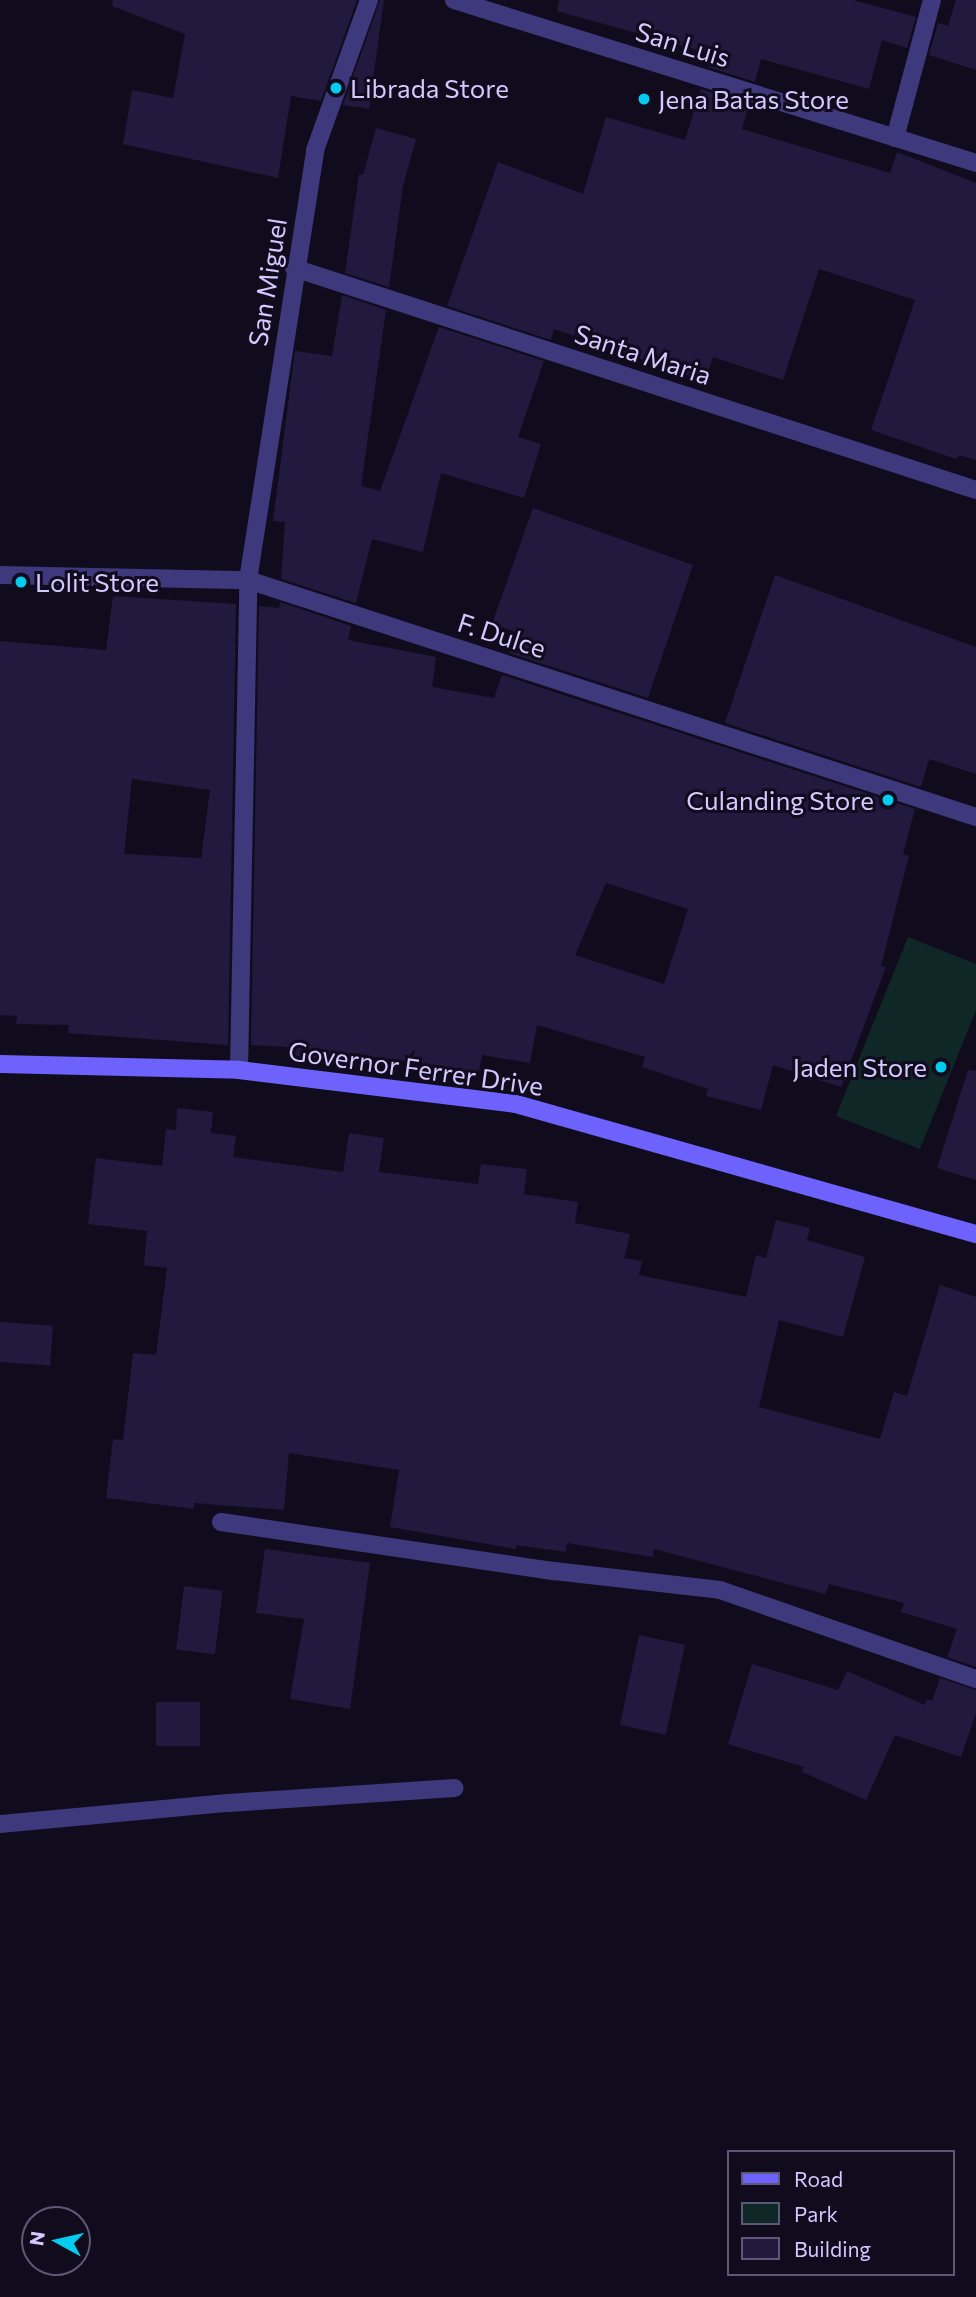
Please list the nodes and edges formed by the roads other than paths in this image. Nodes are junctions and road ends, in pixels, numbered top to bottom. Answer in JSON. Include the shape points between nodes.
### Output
{"nodes":[{"id":1,"x":369,"y":0,"type":"edge"},
{"id":2,"x":454,"y":0,"type":"edge"},
{"id":3,"x":932,"y":0,"type":"edge"},
{"id":4,"x":895,"y":138,"type":"junction"},
{"id":5,"x":976,"y":163,"type":"edge"},
{"id":6,"x":294,"y":268,"type":"junction"},
{"id":7,"x":976,"y":490,"type":"edge"},
{"id":8,"x":0,"y":575,"type":"edge"},
{"id":9,"x":248,"y":580,"type":"junction"},
{"id":10,"x":976,"y":817,"type":"edge"},
{"id":11,"x":0,"y":1064,"type":"edge"},
{"id":12,"x":239,"y":1070,"type":"junction"},
{"id":13,"x":976,"y":1234,"type":"edge"},
{"id":14,"x":221,"y":1522,"type":"dead end"},
{"id":15,"x":976,"y":1679,"type":"edge"},
{"id":16,"x":455,"y":1788,"type":"dead end"},
{"id":17,"x":0,"y":1824,"type":"edge"}],
"edges":[{"from":1,"to":6,"type":"street","name":"San Miguel","via":[[315,150]]},
{"from":2,"to":4,"type":"street","name":"San Luis"},
{"from":3,"to":4,"type":"street"},
{"from":4,"to":5,"type":"street","name":"San Luis"},
{"from":6,"to":7,"type":"street","name":"Santa Maria"},
{"from":6,"to":9,"type":"street","name":"San Miguel"},
{"from":8,"to":9,"type":"street","name":"F. Dulce"},
{"from":9,"to":10,"type":"street","name":"F. Dulce"},
{"from":9,"to":12,"type":"street","name":"San Miguel"},
{"from":11,"to":12,"type":"main road","name":"Governor Ferrer Drive"},
{"from":12,"to":13,"type":"main road","name":"Governor Ferrer Drive","via":[[516,1104]]},
{"from":14,"to":15,"type":"street","via":[[554,1571],[720,1590]]},
{"from":16,"to":17,"type":"street"}]}
